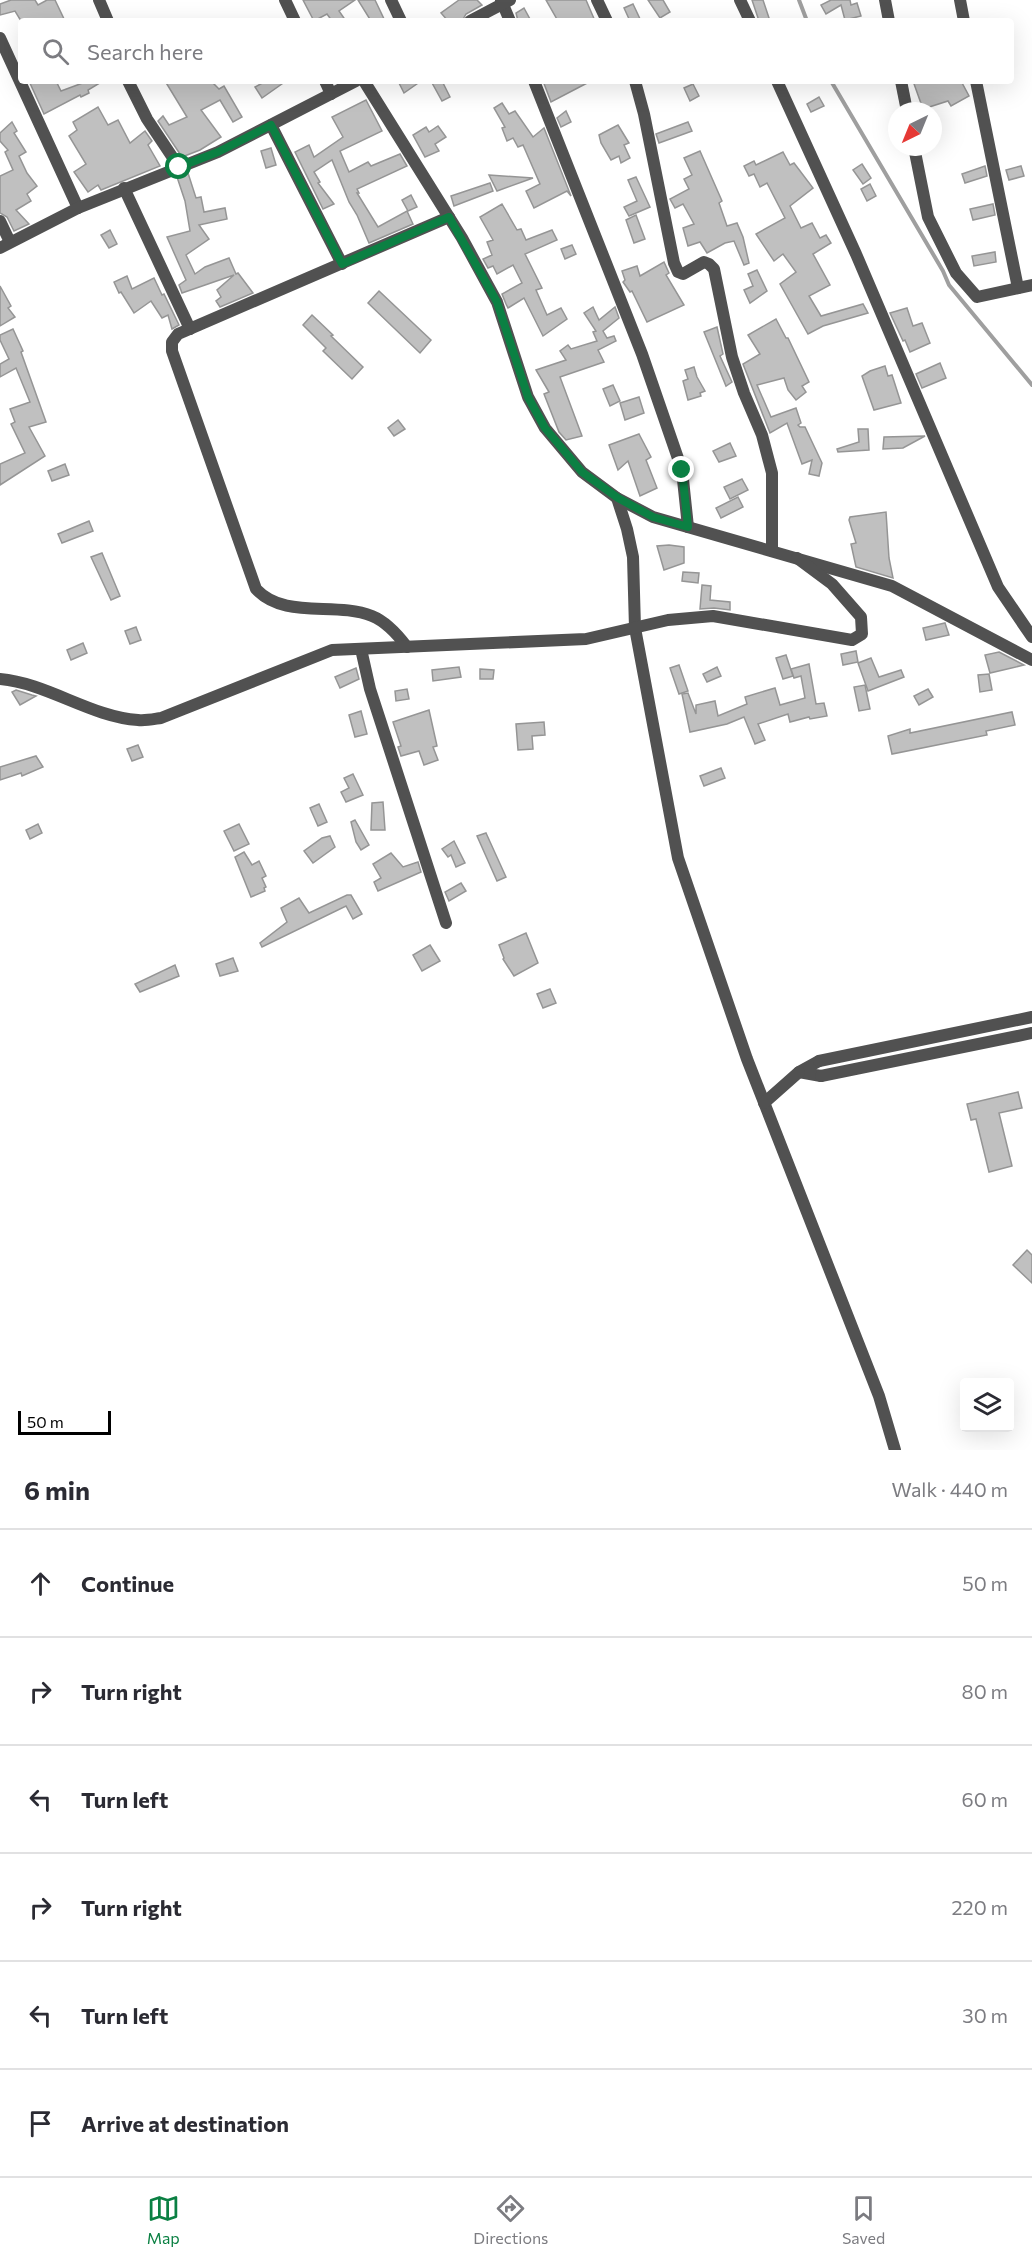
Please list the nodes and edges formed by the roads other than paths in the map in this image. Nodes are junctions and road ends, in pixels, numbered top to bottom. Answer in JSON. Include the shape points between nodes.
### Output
{"nodes":[{"id":1,"x":99,"y":0,"type":"edge"},
{"id":2,"x":285,"y":0,"type":"edge"},
{"id":3,"x":391,"y":0,"type":"edge"},
{"id":4,"x":597,"y":0,"type":"edge"},
{"id":5,"x":740,"y":0,"type":"edge"},
{"id":6,"x":885,"y":0,"type":"edge"},
{"id":7,"x":960,"y":0,"type":"edge"},
{"id":8,"x":505,"y":1,"type":"edge"},
{"id":9,"x":107,"y":18,"type":"edge"},
{"id":10,"x":294,"y":18,"type":"edge"},
{"id":11,"x":400,"y":18,"type":"edge"},
{"id":12,"x":475,"y":18,"type":"edge"},
{"id":13,"x":509,"y":18,"type":"edge"},
{"id":14,"x":606,"y":18,"type":"edge"},
{"id":15,"x":749,"y":18,"type":"edge"},
{"id":16,"x":888,"y":18,"type":"edge"},
{"id":17,"x":963,"y":18,"type":"edge"},
{"id":18,"x":0,"y":38,"type":"edge"},
{"id":19,"x":18,"y":77,"type":"edge"},
{"id":20,"x":21,"y":84,"type":"edge"},
{"id":21,"x":130,"y":84,"type":"edge"},
{"id":22,"x":326,"y":84,"type":"edge"},
{"id":23,"x":350,"y":84,"type":"edge"},
{"id":24,"x":366,"y":84,"type":"edge"},
{"id":25,"x":535,"y":84,"type":"edge"},
{"id":26,"x":636,"y":84,"type":"edge"},
{"id":27,"x":778,"y":84,"type":"edge"},
{"id":28,"x":902,"y":84,"type":"edge"},
{"id":29,"x":977,"y":84,"type":"edge"},
{"id":30,"x":331,"y":94,"type":"junction"},
{"id":31,"x":905,"y":102,"type":"edge"},
{"id":32,"x":271,"y":125,"type":"junction"},
{"id":33,"x":916,"y":156,"type":"edge"},
{"id":34,"x":179,"y":167,"type":"junction"},
{"id":35,"x":124,"y":188,"type":"junction"},
{"id":36,"x":78,"y":208,"type":"junction"},
{"id":37,"x":449,"y":217,"type":"junction"},
{"id":38,"x":0,"y":221,"type":"edge"},
{"id":39,"x":5,"y":245,"type":"edge"},
{"id":40,"x":342,"y":264,"type":"junction"},
{"id":41,"x":1032,"y":285,"type":"edge"},
{"id":42,"x":1018,"y":288,"type":"junction"},
{"id":43,"x":190,"y":329,"type":"junction"},
{"id":44,"x":618,"y":498,"type":"junction"},
{"id":45,"x":688,"y":527,"type":"junction"},
{"id":46,"x":772,"y":551,"type":"junction"},
{"id":47,"x":797,"y":558,"type":"junction"},
{"id":48,"x":635,"y":628,"type":"junction"},
{"id":49,"x":1032,"y":637,"type":"edge"},
{"id":50,"x":407,"y":647,"type":"junction"},
{"id":51,"x":361,"y":649,"type":"junction"},
{"id":52,"x":1032,"y":660,"type":"edge"},
{"id":53,"x":0,"y":679,"type":"edge"},
{"id":54,"x":446,"y":923,"type":"dead end"},
{"id":55,"x":1032,"y":1017,"type":"edge"},
{"id":56,"x":1032,"y":1033,"type":"edge"},
{"id":57,"x":799,"y":1072,"type":"junction"},
{"id":58,"x":764,"y":1103,"type":"junction"},
{"id":59,"x":895,"y":1450,"type":"edge"}],
"edges":[{"from":1,"to":9,"type":"street"},
{"from":2,"to":10,"type":"street"},
{"from":3,"to":11,"type":"street"},
{"from":4,"to":14,"type":"street"},
{"from":5,"to":15,"type":"street"},
{"from":6,"to":16,"type":"street"},
{"from":7,"to":17,"type":"street"},
{"from":8,"to":12,"type":"street"},
{"from":8,"to":13,"type":"street"},
{"from":18,"to":19,"type":"street"},
{"from":20,"to":36,"type":"street"},
{"from":21,"to":34,"type":"street"},
{"from":22,"to":30,"type":"street"},
{"from":23,"to":30,"type":"street"},
{"from":24,"to":37,"type":"street"},
{"from":25,"to":45,"type":"street","via":[[645,364],[682,470]]},
{"from":26,"to":46,"type":"street","via":[[674,263],[683,274],[704,262],[714,269],[732,357],[772,473]]},
{"from":27,"to":49,"type":"street","via":[[856,254],[998,587]]},
{"from":28,"to":31,"type":"street"},
{"from":29,"to":42,"type":"street"},
{"from":30,"to":32,"type":"street"},
{"from":32,"to":34,"type":"street"},
{"from":32,"to":40,"type":"street"},
{"from":33,"to":42,"type":"street","via":[[928,217],[956,273],[977,297]]},
{"from":34,"to":35,"type":"street"},
{"from":35,"to":36,"type":"street"},
{"from":35,"to":43,"type":"street"},
{"from":36,"to":39,"type":"street"},
{"from":37,"to":40,"type":"street"},
{"from":37,"to":44,"type":"street","via":[[497,302],[528,397],[545,428],[582,472]]},
{"from":38,"to":39,"type":"street"},
{"from":40,"to":43,"type":"street"},
{"from":41,"to":42,"type":"street"},
{"from":43,"to":50,"type":"street","via":[[178,334],[172,351],[256,589],[278,605],[356,611],[374,617],[394,631]]},
{"from":44,"to":45,"type":"street","via":[[653,517]]},
{"from":44,"to":48,"type":"street","via":[[633,557]]},
{"from":45,"to":46,"type":"street"},
{"from":46,"to":47,"type":"street"},
{"from":47,"to":48,"type":"street","via":[[840,592],[861,617],[862,634],[852,640],[713,616]]},
{"from":47,"to":52,"type":"street","via":[[892,586]]},
{"from":48,"to":50,"type":"street","via":[[586,639]]},
{"from":48,"to":58,"type":"street","via":[[678,858]]},
{"from":50,"to":51,"type":"street"},
{"from":51,"to":53,"type":"street","via":[[332,650],[161,718],[139,720],[117,716],[24,682]]},
{"from":51,"to":54,"type":"street","via":[[370,689]]},
{"from":55,"to":57,"type":"street","via":[[819,1061]]},
{"from":56,"to":57,"type":"street","via":[[822,1076]]},
{"from":57,"to":58,"type":"street"},
{"from":58,"to":59,"type":"street","via":[[879,1396]]}]}
